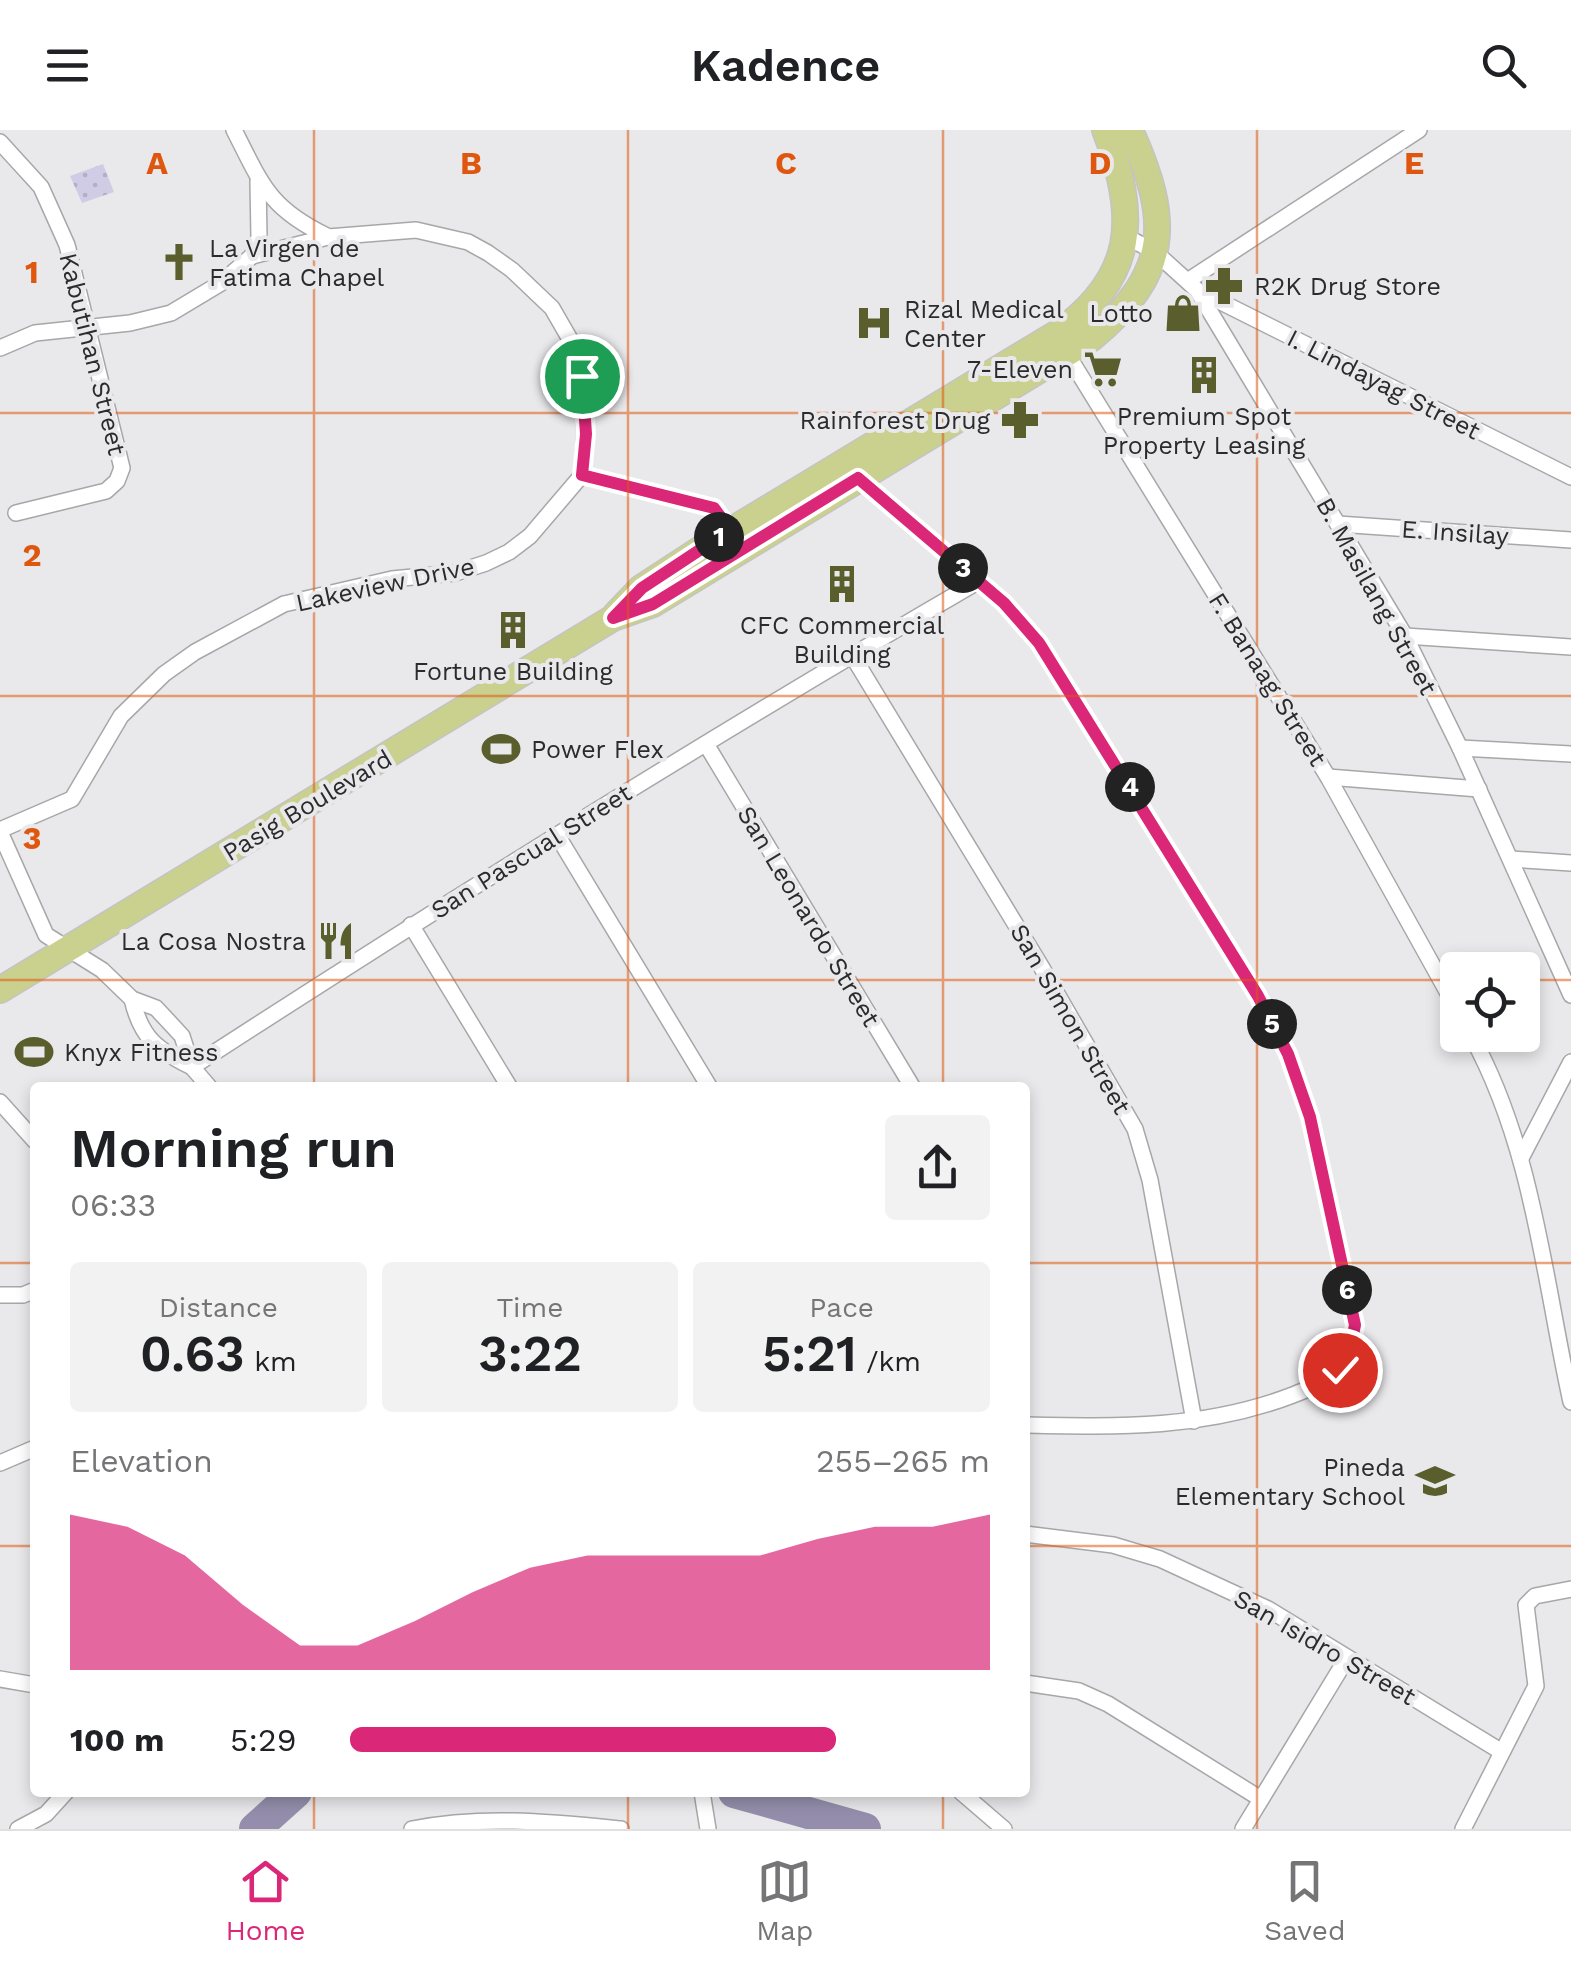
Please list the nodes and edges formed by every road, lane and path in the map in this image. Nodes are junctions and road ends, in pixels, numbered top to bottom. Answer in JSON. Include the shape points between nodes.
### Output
{"nodes":[{"id":1,"x":234,"y":130,"type":"edge"},
{"id":2,"x":1105,"y":130,"type":"edge"},
{"id":3,"x":1130,"y":130,"type":"edge"},
{"id":4,"x":1419,"y":130,"type":"edge"},
{"id":5,"x":0,"y":142,"type":"edge"},
{"id":6,"x":258,"y":181,"type":"junction"},
{"id":7,"x":328,"y":236,"type":"junction"},
{"id":8,"x":1127,"y":237,"type":"junction"},
{"id":9,"x":1155,"y":252,"type":"junction"},
{"id":10,"x":252,"y":256,"type":"junction"},
{"id":11,"x":1193,"y":285,"type":"junction"},
{"id":12,"x":89,"y":327,"type":"junction"},
{"id":13,"x":0,"y":348,"type":"edge"},
{"id":14,"x":1066,"y":354,"type":"junction"},
{"id":15,"x":582,"y":475,"type":"junction"},
{"id":16,"x":1571,"y":477,"type":"edge"},
{"id":17,"x":858,"y":478,"type":"junction"},
{"id":18,"x":16,"y":513,"type":"dead end"},
{"id":19,"x":1338,"y":524,"type":"junction"},
{"id":20,"x":730,"y":530,"type":"junction"},
{"id":21,"x":1571,"y":540,"type":"edge"},
{"id":22,"x":978,"y":581,"type":"junction"},
{"id":23,"x":613,"y":618,"type":"junction"},
{"id":24,"x":1405,"y":636,"type":"junction"},
{"id":25,"x":1571,"y":647,"type":"edge"},
{"id":26,"x":852,"y":655,"type":"junction"},
{"id":27,"x":706,"y":744,"type":"junction"},
{"id":28,"x":1460,"y":748,"type":"junction"},
{"id":29,"x":1571,"y":754,"type":"edge"},
{"id":30,"x":1328,"y":777,"type":"junction"},
{"id":31,"x":1479,"y":789,"type":"junction"},
{"id":32,"x":0,"y":832,"type":"edge"},
{"id":33,"x":557,"y":835,"type":"junction"},
{"id":34,"x":1510,"y":858,"type":"junction"},
{"id":35,"x":1571,"y":864,"type":"edge"},
{"id":36,"x":411,"y":925,"type":"junction"},
{"id":37,"x":66,"y":950,"type":"junction"},
{"id":38,"x":1440,"y":979,"type":"edge"},
{"id":39,"x":0,"y":990,"type":"edge"},
{"id":40,"x":1571,"y":995,"type":"edge"},
{"id":41,"x":132,"y":999,"type":"junction"},
{"id":42,"x":1479,"y":1052,"type":"edge"},
{"id":43,"x":1571,"y":1062,"type":"edge"},
{"id":44,"x":192,"y":1066,"type":"junction"},
{"id":45,"x":205,"y":1082,"type":"edge"},
{"id":46,"x":506,"y":1082,"type":"edge"},
{"id":47,"x":706,"y":1082,"type":"edge"},
{"id":48,"x":909,"y":1082,"type":"edge"},
{"id":49,"x":0,"y":1102,"type":"edge"},
{"id":50,"x":30,"y":1136,"type":"edge"},
{"id":51,"x":1521,"y":1158,"type":"junction"},
{"id":52,"x":30,"y":1292,"type":"edge"},
{"id":53,"x":0,"y":1295,"type":"edge"},
{"id":54,"x":1571,"y":1402,"type":"edge"},
{"id":55,"x":1194,"y":1422,"type":"junction"},
{"id":56,"x":1030,"y":1425,"type":"edge"},
{"id":57,"x":0,"y":1447,"type":"edge"},
{"id":58,"x":8,"y":1460,"type":"edge"},
{"id":59,"x":1030,"y":1535,"type":"edge"},
{"id":60,"x":1571,"y":1588,"type":"edge"},
{"id":61,"x":1347,"y":1658,"type":"junction"},
{"id":62,"x":0,"y":1678,"type":"edge"},
{"id":63,"x":30,"y":1683,"type":"edge"},
{"id":64,"x":1030,"y":1684,"type":"edge"},
{"id":65,"x":1502,"y":1752,"type":"junction"},
{"id":66,"x":61,"y":1797,"type":"edge"},
{"id":67,"x":703,"y":1797,"type":"edge"},
{"id":68,"x":967,"y":1797,"type":"edge"},
{"id":69,"x":1261,"y":1799,"type":"junction"},
{"id":70,"x":521,"y":1824,"type":"edge"},
{"id":71,"x":18,"y":1829,"type":"edge"},
{"id":72,"x":412,"y":1829,"type":"edge"},
{"id":73,"x":621,"y":1829,"type":"edge"},
{"id":74,"x":708,"y":1829,"type":"edge"},
{"id":75,"x":1004,"y":1829,"type":"edge"},
{"id":76,"x":1242,"y":1829,"type":"edge"},
{"id":77,"x":1463,"y":1829,"type":"edge"}],
"edges":[{"from":1,"to":6,"type":"street"},
{"from":2,"to":8,"type":"main road","name":"Pasig Boulevard","via":[[1122,186]]},
{"from":3,"to":9,"type":"main road","name":"Pasig Boulevard","via":[[1154,189]]},
{"from":4,"to":11,"type":"street"},
{"from":5,"to":12,"type":"street","name":"Kabutihan Street","via":[[41,187],[67,245]]},
{"from":6,"to":7,"type":"street","via":[[289,215]]},
{"from":6,"to":10,"type":"street","via":[[259,238]]},
{"from":7,"to":10,"type":"street"},
{"from":7,"to":15,"type":"street","via":[[416,230],[468,242],[512,270],[552,308],[575,348],[586,434]]},
{"from":8,"to":9,"type":"street","name":"B. Masilang Street"},
{"from":8,"to":20,"type":"main road","name":"Pasig Boulevard","via":[[1108,283],[1078,319]]},
{"from":9,"to":11,"type":"street","name":"B. Masilang Street"},
{"from":9,"to":14,"type":"main road","name":"Pasig Boulevard","via":[[1148,275],[1114,319]]},
{"from":10,"to":12,"type":"street","via":[[172,314]]},
{"from":11,"to":16,"type":"street","name":"I. Lindayag Street"},
{"from":11,"to":19,"type":"street","name":"B. Masilang Street"},
{"from":12,"to":13,"type":"street","via":[[35,333]]},
{"from":12,"to":18,"type":"street","name":"Kabutihan Street","via":[[122,468],[106,491]]},
{"from":14,"to":17,"type":"main road","name":"Pasig Boulevard"},
{"from":14,"to":30,"type":"street","name":"F. Banaag Street"},
{"from":15,"to":20,"type":"street","via":[[714,508]]},
{"from":15,"to":32,"type":"street","name":"Lakeview Drive","via":[[530,536],[486,564],[284,604],[195,652],[121,716],[72,800]]},
{"from":17,"to":22,"type":"street"},
{"from":17,"to":23,"type":"main road","name":"Pasig Boulevard","via":[[653,604]]},
{"from":19,"to":21,"type":"street","name":"E. Insilay"},
{"from":19,"to":24,"type":"street","name":"B. Masilang Street"},
{"from":20,"to":23,"type":"main road","name":"Pasig Boulevard","via":[[642,588]]},
{"from":22,"to":26,"type":"street","name":"San Pascual Street"},
{"from":22,"to":55,"type":"street","via":[[1060,674],[1258,996],[1310,1117],[1355,1325],[1350,1349],[1340,1370],[1320,1384]]},
{"from":23,"to":37,"type":"main road","name":"Pasig Boulevard"},
{"from":24,"to":25,"type":"street"},
{"from":24,"to":28,"type":"street","name":"B. Masilang Street"},
{"from":26,"to":27,"type":"street","name":"San Pascual Street"},
{"from":26,"to":55,"type":"street","name":"San Simon Street","via":[[1134,1129],[1150,1180]]},
{"from":27,"to":33,"type":"street","name":"San Pascual Street"},
{"from":27,"to":48,"type":"street","name":"San Leonardo Street"},
{"from":28,"to":29,"type":"street"},
{"from":28,"to":31,"type":"street","name":"B. Masilang Street"},
{"from":30,"to":31,"type":"street"},
{"from":30,"to":38,"type":"street","name":"F. Banaag Street"},
{"from":31,"to":34,"type":"street","name":"B. Masilang Street"},
{"from":32,"to":37,"type":"street","via":[[46,935]]},
{"from":33,"to":36,"type":"street","name":"San Pascual Street"},
{"from":33,"to":47,"type":"street"},
{"from":34,"to":35,"type":"street"},
{"from":34,"to":40,"type":"street","name":"B. Masilang Street"},
{"from":36,"to":44,"type":"street","name":"San Pascual Street"},
{"from":36,"to":46,"type":"street"},
{"from":37,"to":39,"type":"main road","name":"Pasig Boulevard"},
{"from":37,"to":41,"type":"street","via":[[102,970]]},
{"from":41,"to":44,"type":"street","via":[[152,1042]]},
{"from":41,"to":44,"type":"street","via":[[156,1008],[182,1036]]},
{"from":42,"to":51,"type":"street"},
{"from":43,"to":51,"type":"street"},
{"from":44,"to":45,"type":"street"},
{"from":49,"to":50,"type":"street"},
{"from":51,"to":54,"type":"street"},
{"from":52,"to":53,"type":"street"},
{"from":55,"to":56,"type":"street"},
{"from":57,"to":58,"type":"street"},
{"from":59,"to":61,"type":"street","name":"San Isidro Street","via":[[1160,1558],[1268,1609]]},
{"from":60,"to":65,"type":"street","via":[[1535,1596],[1526,1605],[1536,1686]]},
{"from":61,"to":65,"type":"street","name":"San Isidro Street"},
{"from":61,"to":69,"type":"street"},
{"from":62,"to":63,"type":"street"},
{"from":64,"to":69,"type":"street","via":[[1108,1704]]},
{"from":65,"to":77,"type":"street"},
{"from":66,"to":71,"type":"street"},
{"from":67,"to":74,"type":"street"},
{"from":68,"to":75,"type":"street"},
{"from":69,"to":76,"type":"street"},
{"from":70,"to":72,"type":"street","via":[[452,1821]]},
{"from":70,"to":73,"type":"street"}]}
